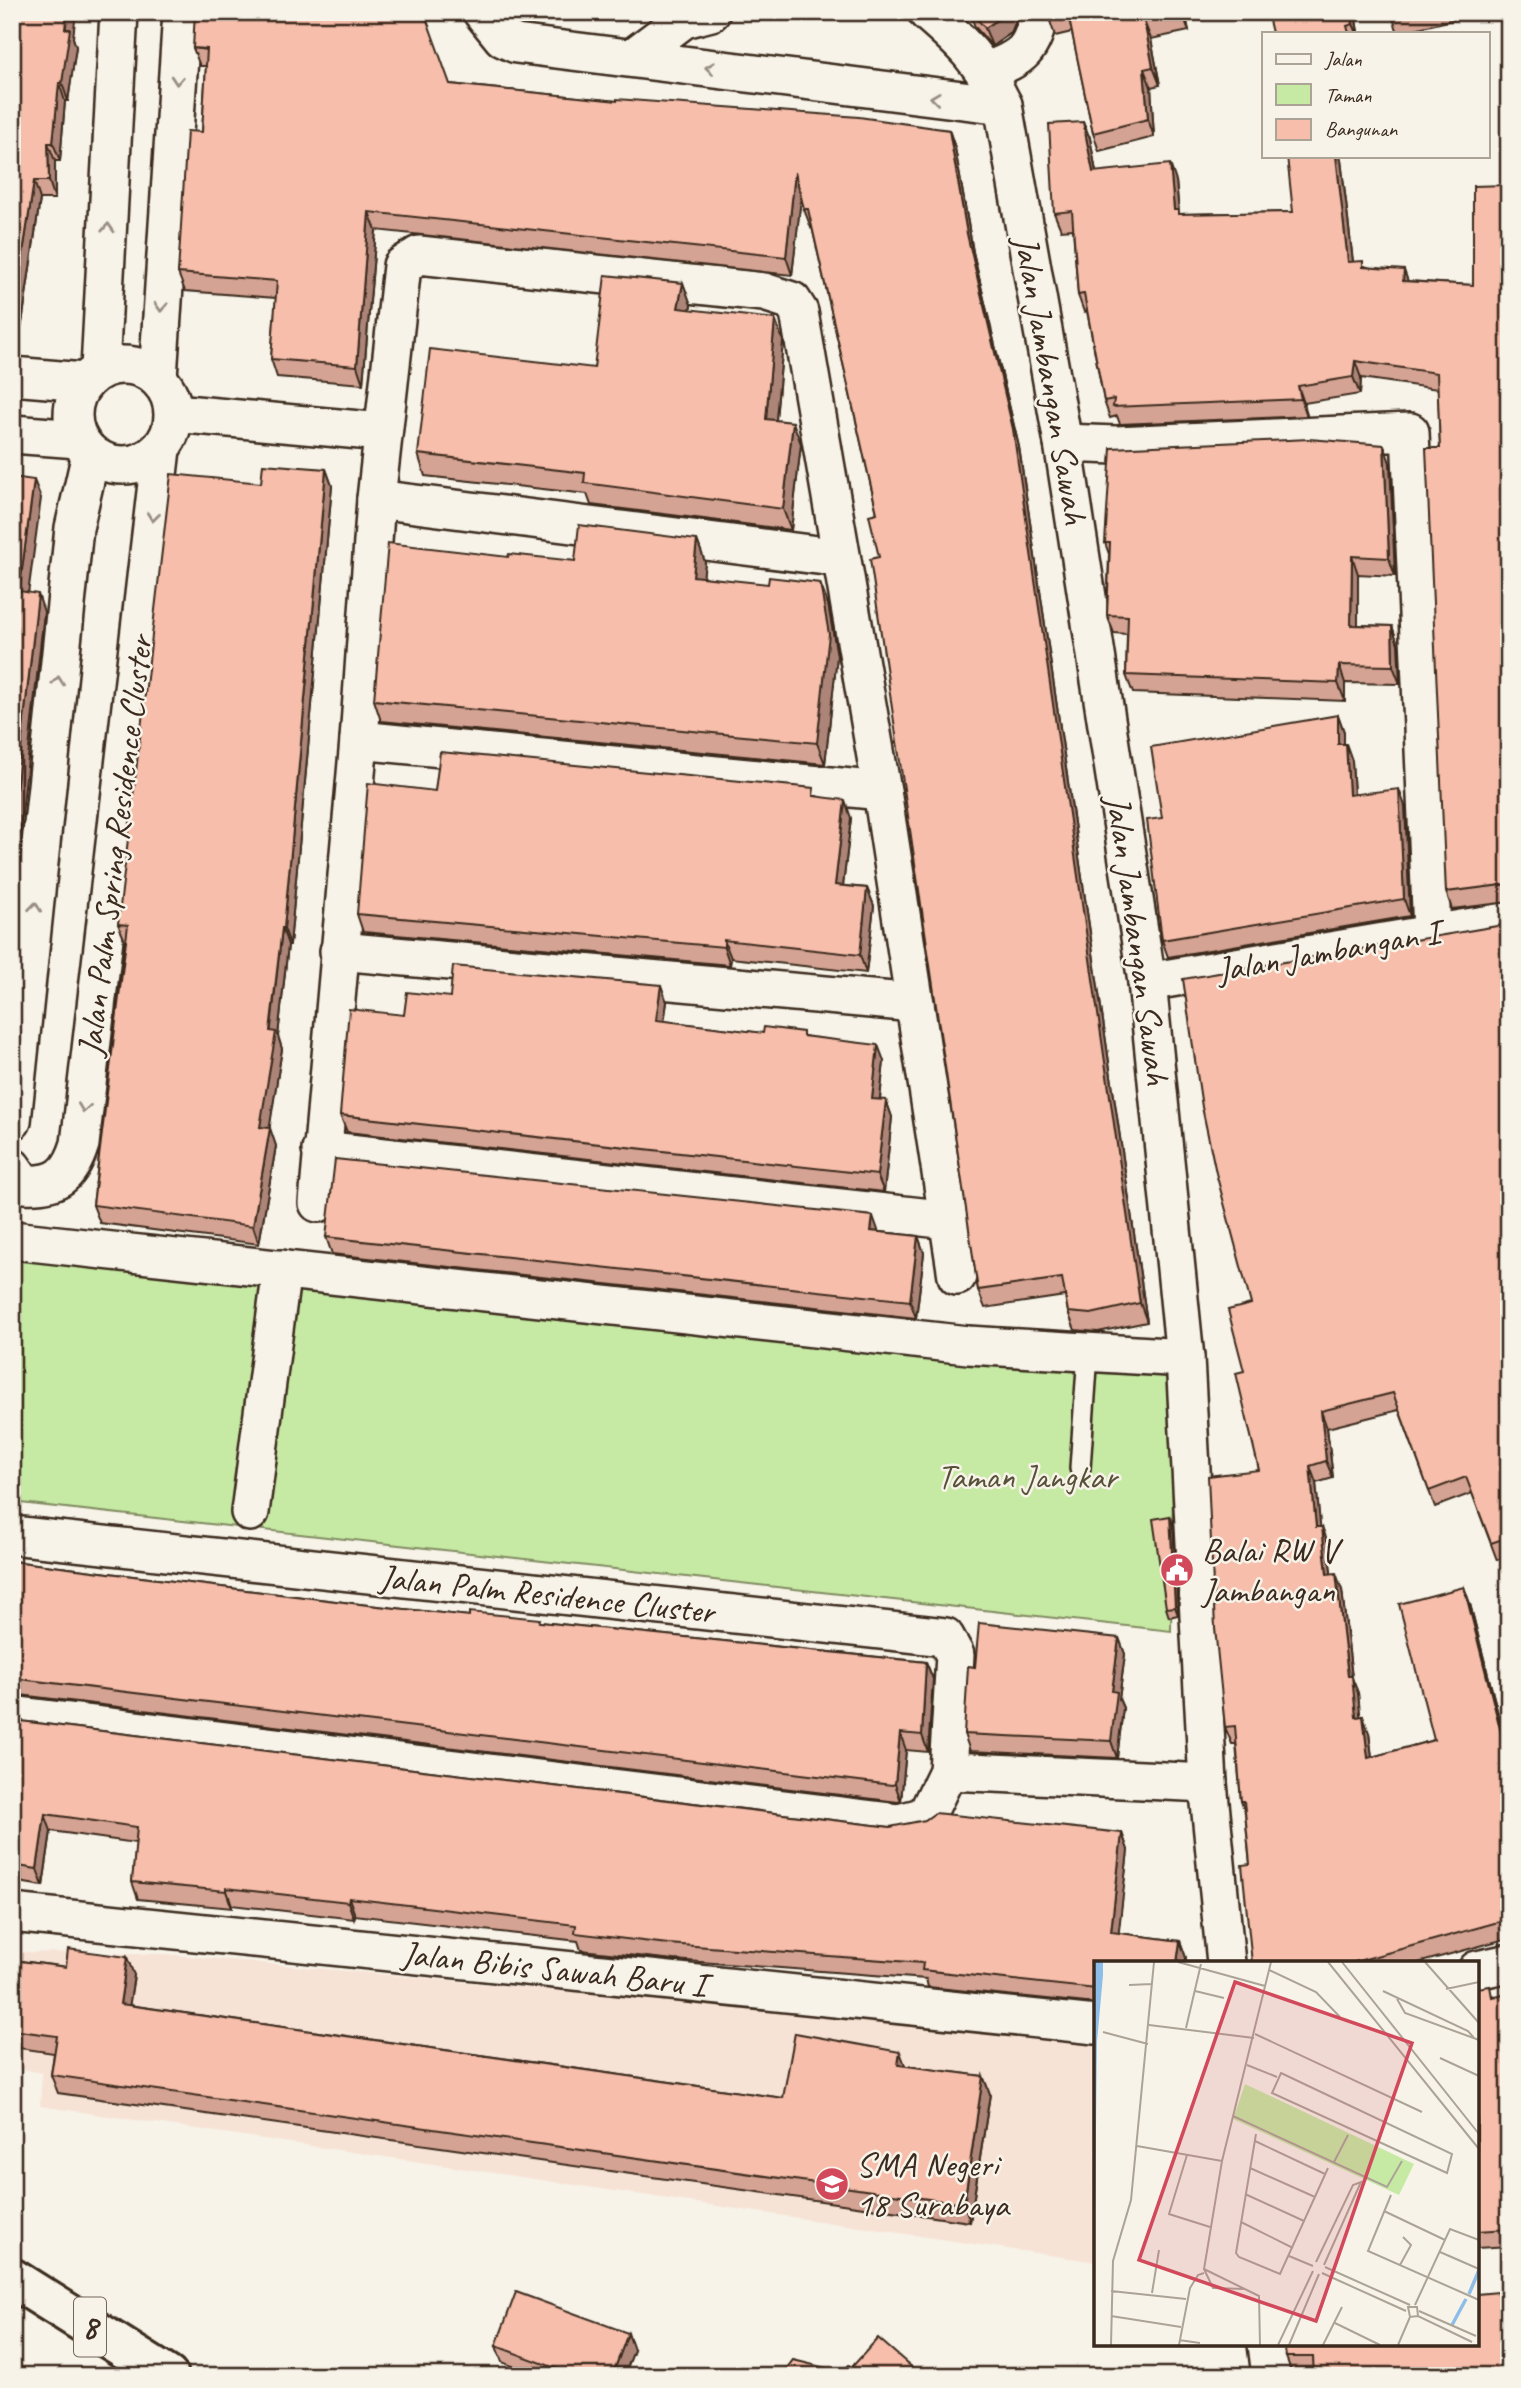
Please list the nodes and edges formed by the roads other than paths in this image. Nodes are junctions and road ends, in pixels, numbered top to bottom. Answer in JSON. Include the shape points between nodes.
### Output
{"nodes":[{"id":1,"x":119,"y":12,"type":"edge"},
{"id":2,"x":182,"y":12,"type":"edge"},
{"id":3,"x":482,"y":12,"type":"edge"},
{"id":4,"x":711,"y":12,"type":"edge"},
{"id":5,"x":927,"y":12,"type":"edge"},
{"id":6,"x":1040,"y":12,"type":"edge"},
{"id":7,"x":1374,"y":12,"type":"edge"},
{"id":8,"x":1378,"y":32,"type":"edge"},
{"id":9,"x":632,"y":58,"type":"junction"},
{"id":10,"x":987,"y":71,"type":"junction"},
{"id":11,"x":1003,"y":105,"type":"junction"},
{"id":12,"x":12,"y":376,"type":"edge"},
{"id":13,"x":92,"y":376,"type":"junction"},
{"id":14,"x":158,"y":377,"type":"junction"},
{"id":15,"x":174,"y":413,"type":"junction"},
{"id":16,"x":382,"y":432,"type":"junction"},
{"id":17,"x":12,"y":434,"type":"edge"},
{"id":18,"x":1063,"y":443,"type":"junction"},
{"id":19,"x":84,"y":447,"type":"junction"},
{"id":20,"x":161,"y":449,"type":"junction"},
{"id":21,"x":376,"y":499,"type":"junction"},
{"id":22,"x":841,"y":558,"type":"junction"},
{"id":23,"x":359,"y":740,"type":"junction"},
{"id":24,"x":882,"y":791,"type":"junction"},
{"id":25,"x":1509,"y":921,"type":"edge"},
{"id":26,"x":1432,"y":932,"type":"junction"},
{"id":27,"x":339,"y":951,"type":"junction"},
{"id":28,"x":1147,"y":982,"type":"junction"},
{"id":29,"x":915,"y":1003,"type":"junction"},
{"id":30,"x":12,"y":1121,"type":"edge"},
{"id":31,"x":321,"y":1150,"type":"junction"},
{"id":32,"x":12,"y":1167,"type":"edge"},
{"id":33,"x":318,"y":1203,"type":"dead end"},
{"id":34,"x":949,"y":1220,"type":"junction"},
{"id":35,"x":12,"y":1240,"type":"edge"},
{"id":36,"x":282,"y":1269,"type":"junction"},
{"id":37,"x":957,"y":1276,"type":"dead end"},
{"id":38,"x":1088,"y":1353,"type":"junction"},
{"id":39,"x":1185,"y":1358,"type":"junction"},
{"id":40,"x":1080,"y":1468,"type":"dead end"},
{"id":41,"x":250,"y":1512,"type":"dead end"},
{"id":42,"x":12,"y":1535,"type":"edge"},
{"id":43,"x":12,"y":1715,"type":"edge"},
{"id":44,"x":948,"y":1771,"type":"junction"},
{"id":45,"x":1208,"y":1783,"type":"junction"},
{"id":46,"x":12,"y":1913,"type":"edge"},
{"id":47,"x":1226,"y":1961,"type":"edge"},
{"id":48,"x":1509,"y":1964,"type":"edge"},
{"id":49,"x":1479,"y":1970,"type":"edge"},
{"id":50,"x":1094,"y":2025,"type":"edge"},
{"id":51,"x":12,"y":2278,"type":"edge"},
{"id":52,"x":1268,"y":2346,"type":"edge"},
{"id":53,"x":168,"y":2376,"type":"edge"},
{"id":54,"x":1271,"y":2376,"type":"edge"}],
"edges":[{"from":13,"to":1,"type":"street","one_way":true},
{"from":2,"to":14,"type":"street","one_way":true},
{"from":3,"to":9,"type":"street","via":[[503,38],[516,44]]},
{"from":4,"to":9,"type":"street","via":[[684,19]]},
{"from":5,"to":10,"type":"street","name":"Jalan Jambangan Sawah"},
{"from":6,"to":10,"type":"street","via":[[1034,40],[1015,60]]},
{"from":7,"to":8,"type":"street"},
{"from":11,"to":9,"type":"street","one_way":true},
{"from":10,"to":11,"type":"street","name":"Jalan Jambangan Sawah"},
{"from":11,"to":18,"type":"street","name":"Jalan Jambangan Sawah"},
{"from":12,"to":13,"type":"street"},
{"from":13,"to":14,"type":"street","via":[[120,364],[141,366]]},
{"from":13,"to":19,"type":"street","via":[[74,400],[72,420]]},
{"from":14,"to":15,"type":"street","via":[[170,394]]},
{"from":15,"to":16,"type":"street"},
{"from":15,"to":20,"type":"street","via":[[172,432]]},
{"from":16,"to":21,"type":"street"},
{"from":16,"to":22,"type":"street","via":[[399,273],[414,256],[764,292],[792,301],[799,312]]},
{"from":17,"to":19,"type":"street"},
{"from":18,"to":26,"type":"street","via":[[1410,432]]},
{"from":18,"to":28,"type":"street","name":"Jalan Jambangan Sawah"},
{"from":19,"to":20,"type":"street","via":[[108,463],[127,466],[145,461]]},
{"from":30,"to":19,"type":"street","name":"Jalan Palm Spring Residence Cluster","one_way":true},
{"from":20,"to":32,"type":"street","name":"Jalan Palm Spring Residence Cluster","one_way":true,"via":[[80,1144],[67,1172],[47,1185],[24,1184]]},
{"from":21,"to":22,"type":"street"},
{"from":21,"to":23,"type":"street"},
{"from":22,"to":24,"type":"street"},
{"from":23,"to":24,"type":"street"},
{"from":23,"to":27,"type":"street"},
{"from":24,"to":29,"type":"street"},
{"from":25,"to":26,"type":"street","name":"Jalan Jambangan I"},
{"from":26,"to":28,"type":"street","name":"Jalan Jambangan I"},
{"from":27,"to":29,"type":"street"},
{"from":27,"to":31,"type":"street"},
{"from":28,"to":39,"type":"street","name":"Jalan Jambangan Sawah"},
{"from":29,"to":34,"type":"street"},
{"from":31,"to":33,"type":"street"},
{"from":31,"to":34,"type":"street"},
{"from":34,"to":37,"type":"street"},
{"from":35,"to":36,"type":"street"},
{"from":36,"to":38,"type":"street","via":[[955,1343]]},
{"from":36,"to":41,"type":"street"},
{"from":38,"to":39,"type":"street"},
{"from":38,"to":40,"type":"lane"},
{"from":39,"to":45,"type":"street","name":"Jalan Jambangan Sawah"},
{"from":42,"to":44,"type":"street","name":"Jalan Palm Residence Cluster","via":[[945,1637],[956,1655]]},
{"from":43,"to":44,"type":"street","name":"Jalan Palm Residence Cluster","via":[[899,1823],[926,1816]]},
{"from":44,"to":45,"type":"street"},
{"from":45,"to":47,"type":"street","name":"Jalan Jambangan Sawah"},
{"from":46,"to":50,"type":"street","name":"Jalan Bibis Sawah Baru I"},
{"from":48,"to":49,"type":"street"},
{"from":51,"to":53,"type":"highway","number":"8"},
{"from":52,"to":54,"type":"street"}]}
